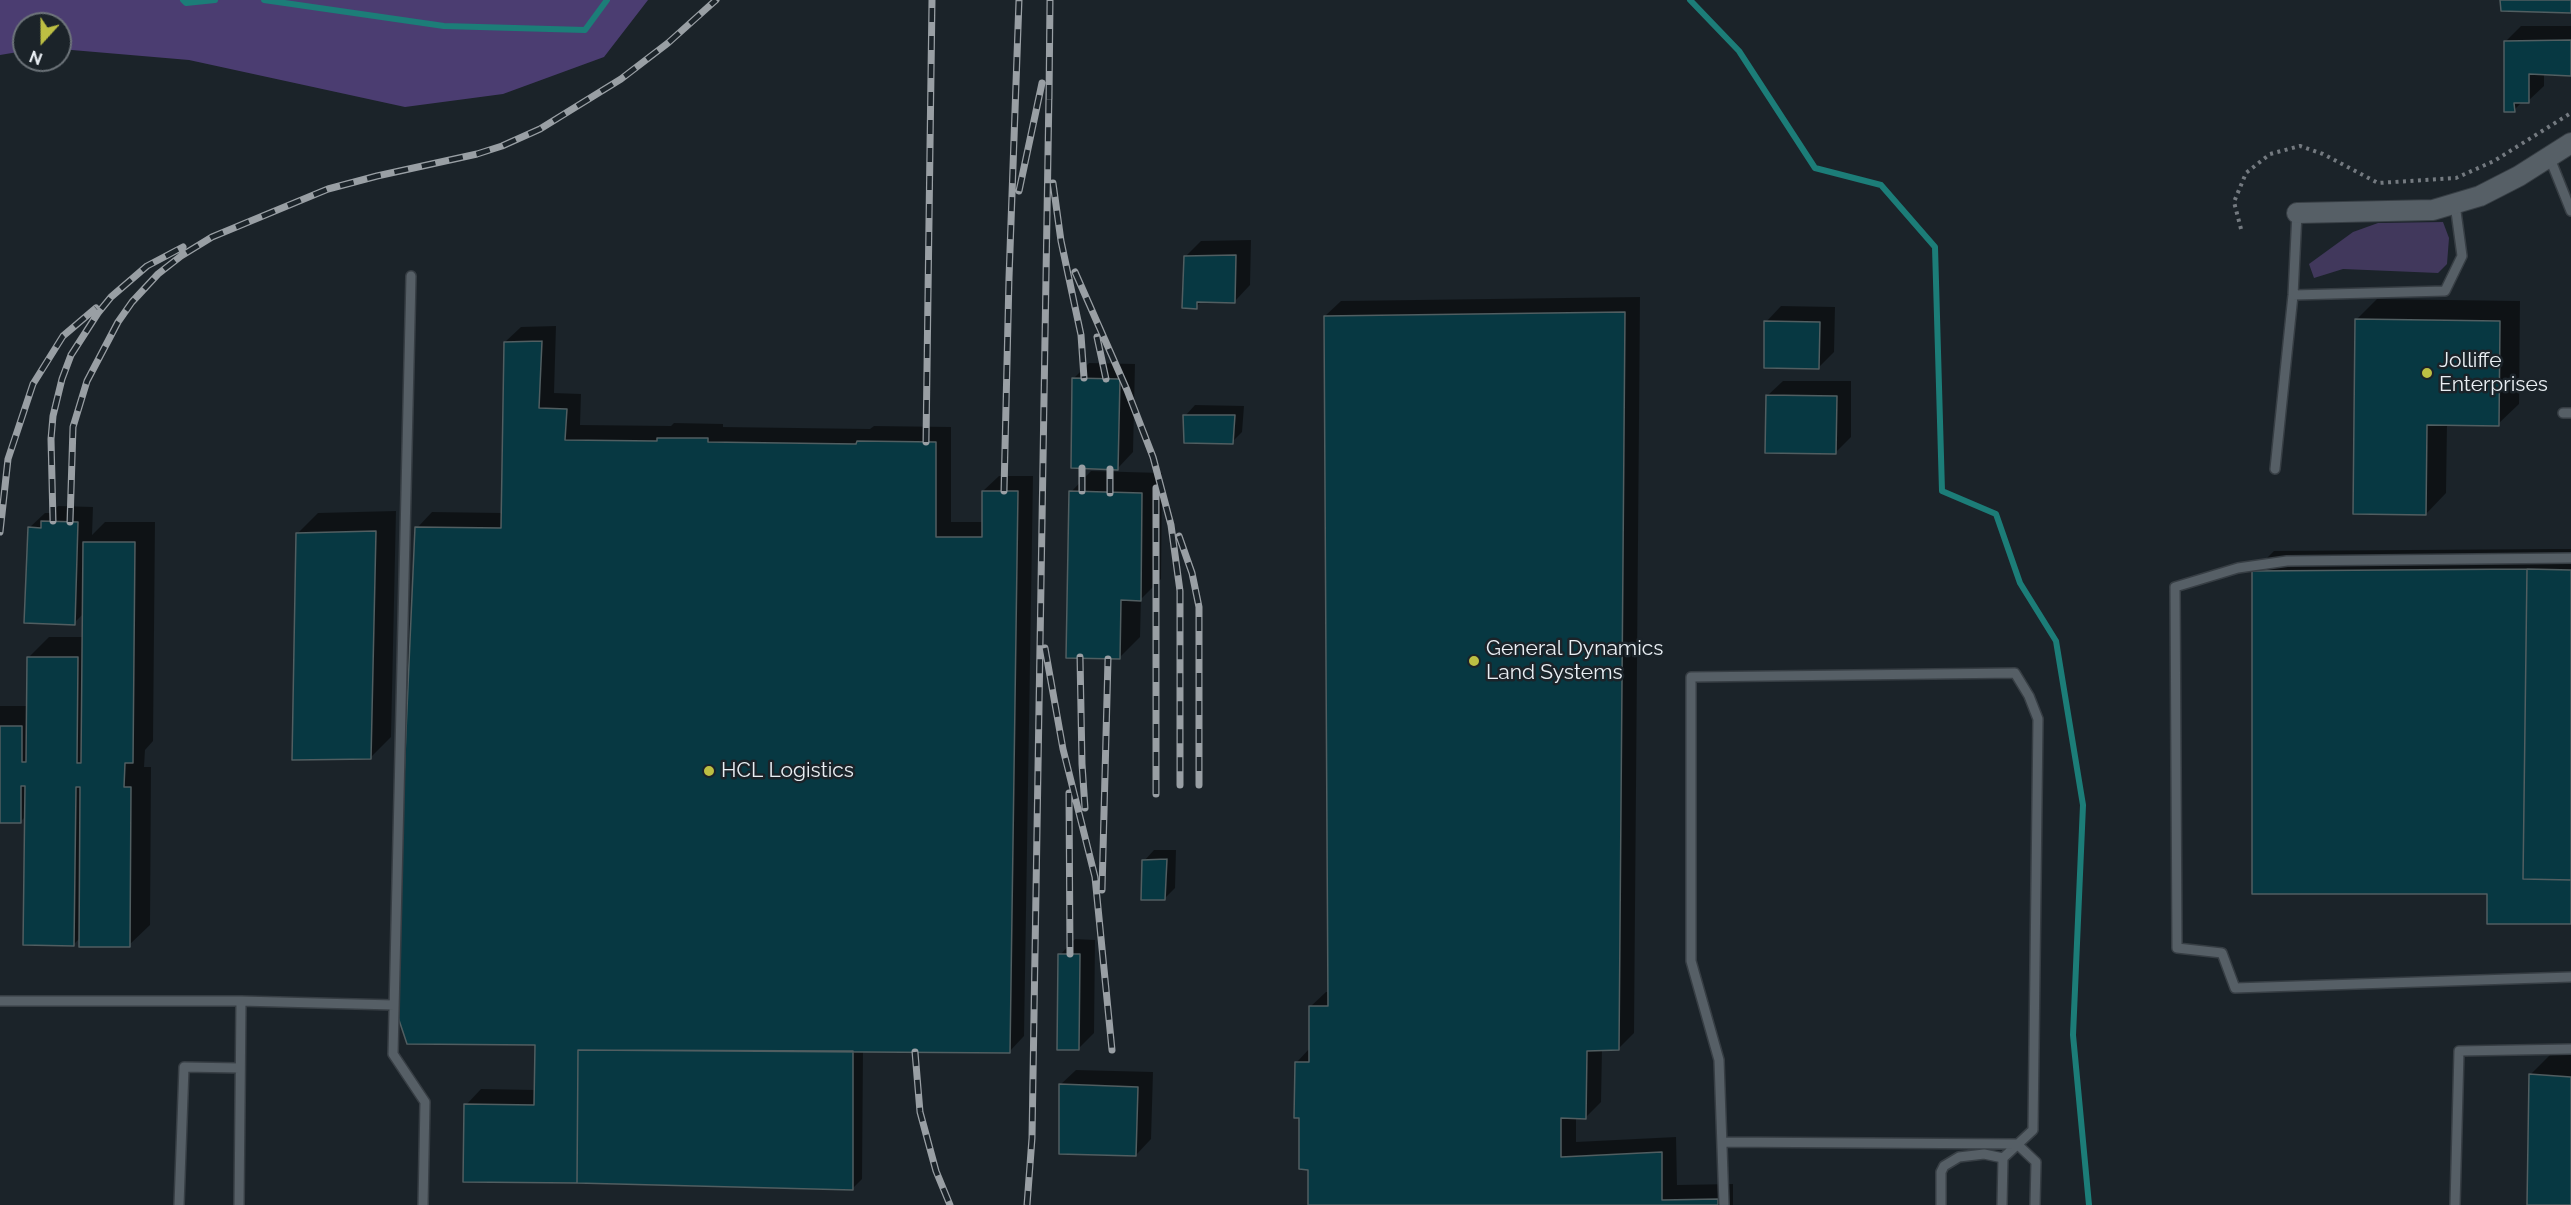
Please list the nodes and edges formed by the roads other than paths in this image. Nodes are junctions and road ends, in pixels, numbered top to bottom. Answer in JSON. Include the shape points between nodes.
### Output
{"nodes":[{"id":1,"x":2571,"y":143,"type":"edge"},
{"id":2,"x":2549,"y":156,"type":"junction"},
{"id":3,"x":2455,"y":204,"type":"junction"},
{"id":4,"x":2571,"y":211,"type":"edge"},
{"id":5,"x":2296,"y":213,"type":"joint"},
{"id":6,"x":411,"y":276,"type":"dead end"},
{"id":7,"x":2293,"y":295,"type":"junction"},
{"id":8,"x":2275,"y":469,"type":"dead end"},
{"id":9,"x":2571,"y":558,"type":"edge"},
{"id":10,"x":2571,"y":977,"type":"edge"},
{"id":11,"x":0,"y":1001,"type":"edge"},
{"id":12,"x":241,"y":1001,"type":"junction"},
{"id":13,"x":394,"y":1005,"type":"junction"},
{"id":14,"x":2571,"y":1049,"type":"edge"},
{"id":15,"x":240,"y":1068,"type":"junction"},
{"id":16,"x":1722,"y":1142,"type":"junction"},
{"id":17,"x":2017,"y":1144,"type":"junction"},
{"id":18,"x":2003,"y":1158,"type":"junction"},
{"id":19,"x":178,"y":1205,"type":"edge"},
{"id":20,"x":239,"y":1205,"type":"edge"},
{"id":21,"x":423,"y":1205,"type":"edge"},
{"id":22,"x":1724,"y":1205,"type":"edge"},
{"id":23,"x":1941,"y":1205,"type":"edge"},
{"id":24,"x":2002,"y":1205,"type":"edge"},
{"id":25,"x":2035,"y":1205,"type":"edge"},
{"id":26,"x":2455,"y":1205,"type":"edge"}],
"edges":[{"from":1,"to":2,"type":"street"},
{"from":2,"to":3,"type":"street","via":[[2480,196]]},
{"from":2,"to":4,"type":"lane"},
{"from":3,"to":5,"type":"street","via":[[2433,210]]},
{"from":3,"to":7,"type":"lane","via":[[2462,256],[2445,291]]},
{"from":5,"to":7,"type":"lane"},
{"from":6,"to":13,"type":"lane"},
{"from":7,"to":8,"type":"lane"},
{"from":9,"to":10,"type":"lane","via":[[2288,561],[2238,568],[2175,587],[2175,599],[2177,948],[2222,953],[2235,988]]},
{"from":11,"to":12,"type":"lane"},
{"from":12,"to":13,"type":"lane"},
{"from":12,"to":15,"type":"lane"},
{"from":13,"to":21,"type":"lane","via":[[393,1054],[425,1102]]},
{"from":14,"to":26,"type":"lane","via":[[2458,1051]]},
{"from":15,"to":19,"type":"lane","via":[[184,1067]]},
{"from":15,"to":20,"type":"lane"},
{"from":16,"to":17,"type":"lane"},
{"from":16,"to":17,"type":"lane","via":[[1719,1060],[1691,961],[1691,677],[2015,673],[2038,719],[2033,1130]]},
{"from":16,"to":22,"type":"lane"},
{"from":17,"to":18,"type":"lane"},
{"from":17,"to":25,"type":"lane","via":[[2036,1162]]},
{"from":18,"to":23,"type":"lane","via":[[1959,1156],[1944,1166]]},
{"from":18,"to":24,"type":"lane"}]}
